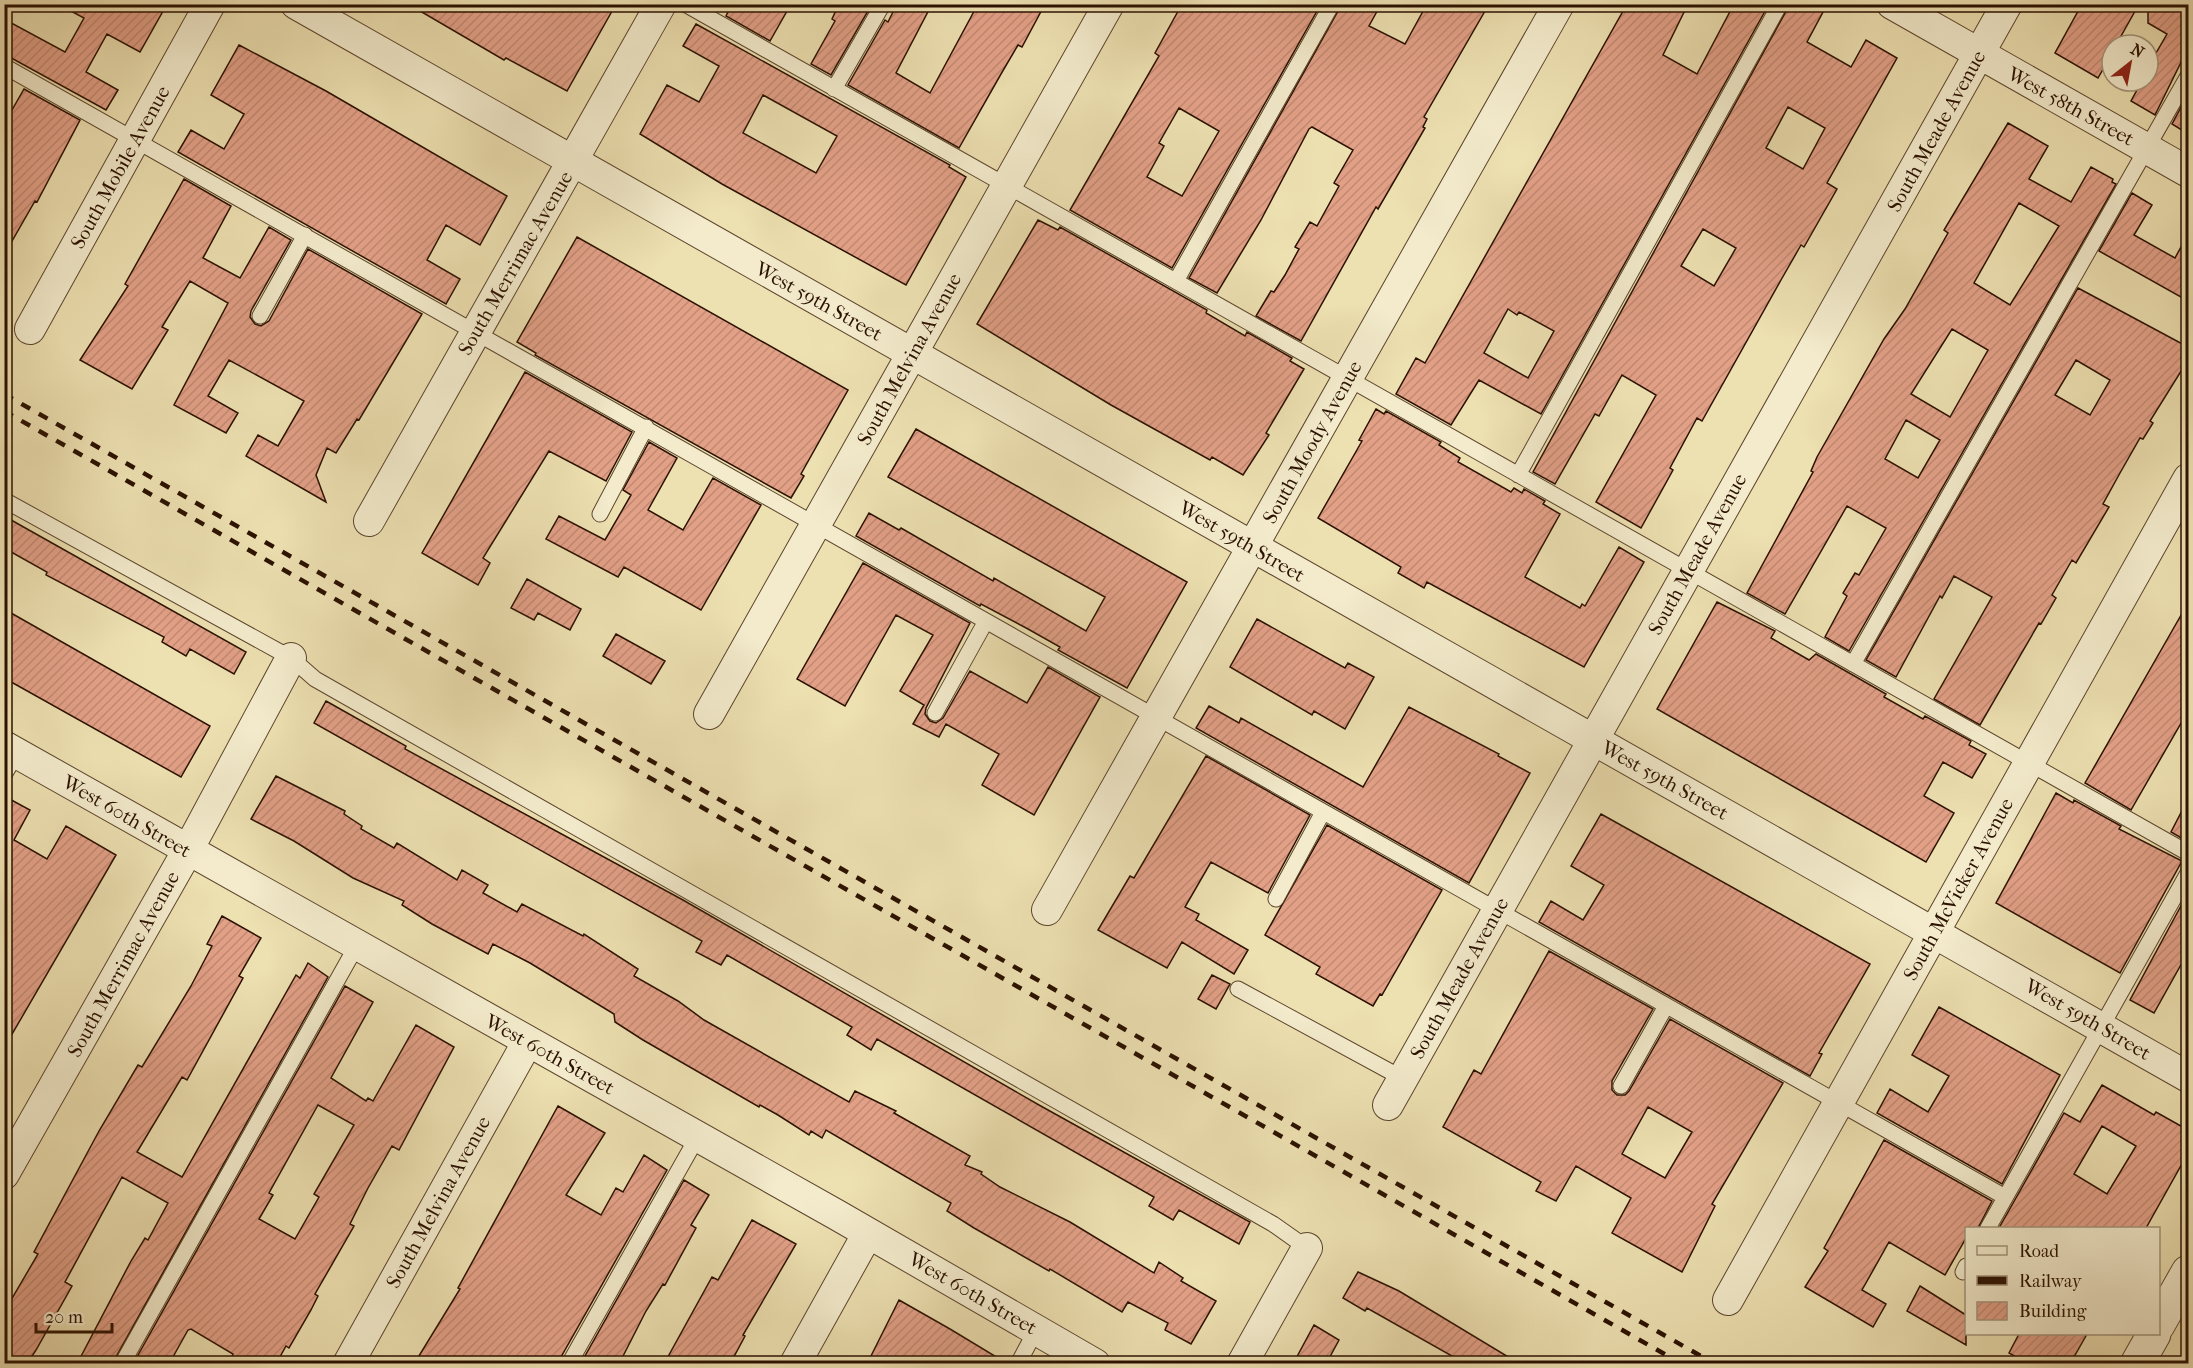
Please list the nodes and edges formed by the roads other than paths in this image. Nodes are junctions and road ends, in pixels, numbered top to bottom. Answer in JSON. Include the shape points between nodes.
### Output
{"nodes":[{"id":1,"x":210,"y":4,"type":"edge"},
{"id":2,"x":296,"y":4,"type":"edge"},
{"id":3,"x":661,"y":4,"type":"edge"},
{"id":4,"x":685,"y":4,"type":"edge"},
{"id":5,"x":883,"y":4,"type":"edge"},
{"id":6,"x":1109,"y":4,"type":"edge"},
{"id":7,"x":1332,"y":4,"type":"edge"},
{"id":8,"x":1558,"y":4,"type":"edge"},
{"id":9,"x":1780,"y":4,"type":"edge"},
{"id":10,"x":1892,"y":4,"type":"edge"},
{"id":11,"x":2007,"y":4,"type":"edge"},
{"id":12,"x":1979,"y":54,"type":"junction"},
{"id":13,"x":4,"y":66,"type":"edge"},
{"id":14,"x":2188,"y":76,"type":"edge"},
{"id":15,"x":834,"y":89,"type":"junction"},
{"id":16,"x":135,"y":140,"type":"junction"},
{"id":17,"x":2148,"y":149,"type":"junction"},
{"id":18,"x":572,"y":161,"type":"junction"},
{"id":19,"x":2188,"y":172,"type":"edge"},
{"id":20,"x":1006,"y":186,"type":"junction"},
{"id":21,"x":305,"y":235,"type":"junction"},
{"id":22,"x":1176,"y":281,"type":"junction"},
{"id":23,"x":260,"y":316,"type":"dead end"},
{"id":24,"x":30,"y":329,"type":"dead end"},
{"id":25,"x":475,"y":331,"type":"junction"},
{"id":26,"x":912,"y":354,"type":"junction"},
{"id":27,"x":1348,"y":379,"type":"junction"},
{"id":28,"x":646,"y":427,"type":"junction"},
{"id":29,"x":1518,"y":475,"type":"junction"},
{"id":30,"x":2188,"y":479,"type":"edge"},
{"id":31,"x":4,"y":500,"type":"edge"},
{"id":32,"x":600,"y":514,"type":"dead end"},
{"id":33,"x":369,"y":521,"type":"dead end"},
{"id":34,"x":816,"y":524,"type":"junction"},
{"id":35,"x":1253,"y":547,"type":"junction"},
{"id":36,"x":1688,"y":570,"type":"junction"},
{"id":37,"x":986,"y":621,"type":"junction"},
{"id":38,"x":291,"y":658,"type":"junction"},
{"id":39,"x":1853,"y":664,"type":"junction"},
{"id":40,"x":934,"y":713,"type":"dead end"},
{"id":41,"x":709,"y":714,"type":"dead end"},
{"id":42,"x":1157,"y":717,"type":"junction"},
{"id":43,"x":1593,"y":740,"type":"junction"},
{"id":44,"x":8,"y":758,"type":"edge"},
{"id":45,"x":2029,"y":763,"type":"junction"},
{"id":46,"x":1323,"y":812,"type":"junction"},
{"id":47,"x":188,"y":850,"type":"junction"},
{"id":48,"x":2188,"y":853,"type":"edge"},
{"id":49,"x":2188,"y":873,"type":"edge"},
{"id":50,"x":1276,"y":899,"type":"dead end"},
{"id":51,"x":1047,"y":910,"type":"dead end"},
{"id":52,"x":1496,"y":911,"type":"junction"},
{"id":53,"x":1934,"y":931,"type":"junction"},
{"id":54,"x":357,"y":945,"type":"junction"},
{"id":55,"x":1238,"y":990,"type":"dead end"},
{"id":56,"x":1666,"y":1006,"type":"junction"},
{"id":57,"x":2101,"y":1027,"type":"junction"},
{"id":58,"x":528,"y":1041,"type":"junction"},
{"id":59,"x":2188,"y":1077,"type":"edge"},
{"id":60,"x":1402,"y":1078,"type":"junction"},
{"id":61,"x":1621,"y":1086,"type":"dead end"},
{"id":62,"x":1838,"y":1103,"type":"junction"},
{"id":63,"x":1388,"y":1105,"type":"dead end"},
{"id":64,"x":698,"y":1136,"type":"junction"},
{"id":65,"x":4,"y":1174,"type":"edge"},
{"id":66,"x":2005,"y":1197,"type":"junction"},
{"id":67,"x":1989,"y":1227,"type":"edge"},
{"id":68,"x":868,"y":1233,"type":"junction"},
{"id":69,"x":1307,"y":1248,"type":"joint"},
{"id":70,"x":2188,"y":1272,"type":"edge"},
{"id":71,"x":1728,"y":1300,"type":"dead end"},
{"id":72,"x":2160,"y":1321,"type":"edge"},
{"id":73,"x":1036,"y":1330,"type":"junction"},
{"id":74,"x":2153,"y":1335,"type":"edge"},
{"id":75,"x":122,"y":1364,"type":"edge"},
{"id":76,"x":348,"y":1364,"type":"edge"},
{"id":77,"x":569,"y":1364,"type":"edge"},
{"id":78,"x":795,"y":1364,"type":"edge"},
{"id":79,"x":1018,"y":1364,"type":"edge"},
{"id":80,"x":1095,"y":1364,"type":"edge"},
{"id":81,"x":1242,"y":1364,"type":"edge"},
{"id":82,"x":2137,"y":1364,"type":"edge"}],
"edges":[{"from":1,"to":16,"type":"street","name":"South Mobile Avenue"},
{"from":2,"to":18,"type":"street","name":"West 59th Street"},
{"from":3,"to":18,"type":"street","name":"South Merrimac Avenue"},
{"from":4,"to":15,"type":"lane"},
{"from":5,"to":15,"type":"lane"},
{"from":6,"to":20,"type":"street","name":"South Melvina Avenue"},
{"from":7,"to":22,"type":"lane"},
{"from":8,"to":27,"type":"street","name":"South Moody Avenue"},
{"from":9,"to":29,"type":"lane"},
{"from":10,"to":12,"type":"street","name":"West 58th Street"},
{"from":11,"to":12,"type":"street","name":"South Meade Avenue"},
{"from":12,"to":17,"type":"street","name":"West 58th Street"},
{"from":12,"to":36,"type":"street","name":"South Meade Avenue"},
{"from":13,"to":16,"type":"lane"},
{"from":14,"to":17,"type":"lane"},
{"from":15,"to":20,"type":"lane"},
{"from":16,"to":21,"type":"lane"},
{"from":16,"to":24,"type":"street","name":"South Mobile Avenue"},
{"from":17,"to":19,"type":"street","name":"West 58th Street"},
{"from":17,"to":39,"type":"lane"},
{"from":18,"to":25,"type":"street","name":"South Merrimac Avenue"},
{"from":18,"to":26,"type":"street","name":"West 59th Street"},
{"from":20,"to":22,"type":"lane"},
{"from":20,"to":26,"type":"street","name":"South Melvina Avenue"},
{"from":21,"to":23,"type":"lane"},
{"from":21,"to":25,"type":"lane"},
{"from":22,"to":27,"type":"lane"},
{"from":25,"to":28,"type":"lane"},
{"from":25,"to":33,"type":"street","name":"South Merrimac Avenue"},
{"from":26,"to":34,"type":"street","name":"South Melvina Avenue"},
{"from":26,"to":35,"type":"street","name":"West 59th Street"},
{"from":27,"to":29,"type":"lane"},
{"from":27,"to":35,"type":"street","name":"South Moody Avenue"},
{"from":28,"to":32,"type":"lane"},
{"from":28,"to":34,"type":"lane"},
{"from":29,"to":36,"type":"lane"},
{"from":30,"to":45,"type":"street","name":"South McVicker Avenue"},
{"from":31,"to":38,"type":"lane"},
{"from":34,"to":37,"type":"lane"},
{"from":34,"to":41,"type":"street","name":"South Melvina Avenue"},
{"from":35,"to":42,"type":"street","name":"South Moody Avenue"},
{"from":35,"to":43,"type":"street","name":"West 59th Street"},
{"from":36,"to":39,"type":"lane"},
{"from":36,"to":43,"type":"street","name":"South Meade Avenue"},
{"from":37,"to":40,"type":"lane"},
{"from":37,"to":42,"type":"lane"},
{"from":38,"to":47,"type":"street","name":"South Merrimac Avenue"},
{"from":38,"to":69,"type":"lane","via":[[315,679],[1273,1224]]},
{"from":39,"to":45,"type":"lane"},
{"from":42,"to":46,"type":"lane"},
{"from":42,"to":51,"type":"street","name":"South Moody Avenue"},
{"from":43,"to":52,"type":"street","name":"South Meade Avenue"},
{"from":43,"to":53,"type":"street","name":"West 59th Street"},
{"from":44,"to":47,"type":"street","name":"West 60th Street"},
{"from":45,"to":48,"type":"lane"},
{"from":45,"to":53,"type":"street","name":"South McVicker Avenue"},
{"from":46,"to":50,"type":"lane"},
{"from":46,"to":52,"type":"lane"},
{"from":47,"to":54,"type":"street","name":"West 60th Street"},
{"from":47,"to":65,"type":"street","name":"South Merrimac Avenue"},
{"from":49,"to":57,"type":"lane"},
{"from":52,"to":56,"type":"lane"},
{"from":52,"to":60,"type":"street","name":"South Meade Avenue"},
{"from":53,"to":57,"type":"street","name":"West 59th Street"},
{"from":53,"to":62,"type":"street","name":"South McVicker Avenue"},
{"from":54,"to":58,"type":"street","name":"West 60th Street"},
{"from":54,"to":75,"type":"lane"},
{"from":55,"to":60,"type":"lane"},
{"from":56,"to":61,"type":"lane"},
{"from":56,"to":62,"type":"lane"},
{"from":57,"to":59,"type":"street","name":"West 59th Street"},
{"from":57,"to":66,"type":"lane"},
{"from":58,"to":64,"type":"street","name":"West 60th Street"},
{"from":58,"to":76,"type":"street","name":"South Melvina Avenue"},
{"from":60,"to":63,"type":"street","name":"South Meade Avenue"},
{"from":62,"to":66,"type":"lane"},
{"from":62,"to":71,"type":"street","name":"South McVicker Avenue"},
{"from":64,"to":68,"type":"street","name":"West 60th Street"},
{"from":64,"to":77,"type":"lane"},
{"from":66,"to":67,"type":"lane"},
{"from":68,"to":73,"type":"street","name":"West 60th Street"},
{"from":68,"to":78,"type":"street"},
{"from":69,"to":81,"type":"street"},
{"from":70,"to":72,"type":"street"},
{"from":73,"to":79,"type":"lane"},
{"from":73,"to":80,"type":"street","name":"West 60th Street"},
{"from":74,"to":82,"type":"street"}]}
